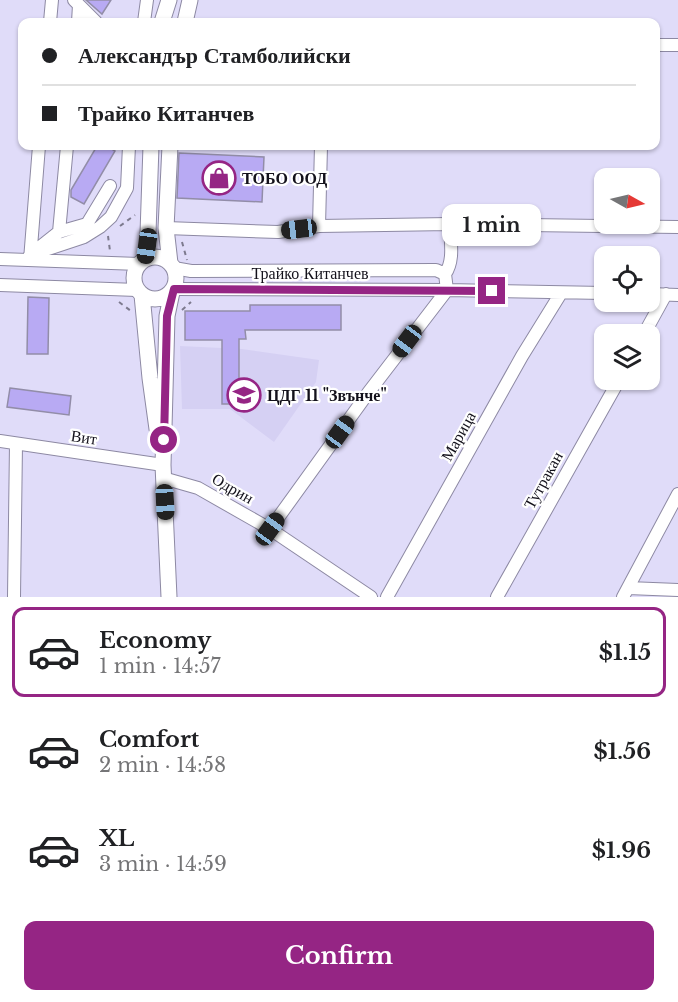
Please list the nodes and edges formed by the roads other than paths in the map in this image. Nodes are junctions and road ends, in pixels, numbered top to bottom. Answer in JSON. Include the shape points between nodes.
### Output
{"nodes":[{"id":1,"x":52,"y":0,"type":"edge"},
{"id":2,"x":147,"y":0,"type":"edge"},
{"id":3,"x":169,"y":0,"type":"edge"},
{"id":4,"x":190,"y":0,"type":"edge"},
{"id":5,"x":77,"y":2,"type":"edge"},
{"id":6,"x":50,"y":18,"type":"edge"},
{"id":7,"x":78,"y":18,"type":"edge"},
{"id":8,"x":92,"y":18,"type":"edge"},
{"id":9,"x":145,"y":18,"type":"edge"},
{"id":10,"x":163,"y":18,"type":"edge"},
{"id":11,"x":186,"y":18,"type":"edge"},
{"id":12,"x":660,"y":45,"type":"edge"},
{"id":13,"x":678,"y":45,"type":"edge"},
{"id":14,"x":39,"y":150,"type":"edge"},
{"id":15,"x":67,"y":150,"type":"edge"},
{"id":16,"x":129,"y":150,"type":"edge"},
{"id":17,"x":151,"y":150,"type":"edge"},
{"id":18,"x":170,"y":150,"type":"edge"},
{"id":19,"x":321,"y":150,"type":"edge"},
{"id":20,"x":110,"y":186,"type":"dead end"},
{"id":21,"x":450,"y":224,"type":"junction"},
{"id":22,"x":319,"y":226,"type":"junction"},
{"id":23,"x":678,"y":227,"type":"edge"},
{"id":24,"x":166,"y":228,"type":"junction"},
{"id":25,"x":59,"y":232,"type":"junction"},
{"id":26,"x":30,"y":258,"type":"junction"},
{"id":27,"x":0,"y":259,"type":"edge"},
{"id":28,"x":142,"y":262,"type":"junction"},
{"id":29,"x":172,"y":266,"type":"junction"},
{"id":30,"x":446,"y":274,"type":"junction"},
{"id":31,"x":0,"y":285,"type":"edge"},
{"id":32,"x":173,"y":290,"type":"junction"},
{"id":33,"x":447,"y":290,"type":"junction"},
{"id":34,"x":561,"y":292,"type":"junction"},
{"id":35,"x":139,"y":293,"type":"junction"},
{"id":36,"x":594,"y":293,"type":"edge"},
{"id":37,"x":672,"y":295,"type":"edge"},
{"id":38,"x":651,"y":324,"type":"edge"},
{"id":39,"x":613,"y":390,"type":"edge"},
{"id":40,"x":0,"y":441,"type":"edge"},
{"id":41,"x":16,"y":444,"type":"junction"},
{"id":42,"x":163,"y":471,"type":"junction"},
{"id":43,"x":678,"y":494,"type":"edge"},
{"id":44,"x":270,"y":529,"type":"junction"},
{"id":45,"x":678,"y":590,"type":"edge"},
{"id":46,"x":626,"y":593,"type":"edge"},
{"id":47,"x":14,"y":597,"type":"edge"},
{"id":48,"x":170,"y":597,"type":"edge"},
{"id":49,"x":371,"y":597,"type":"edge"},
{"id":50,"x":387,"y":597,"type":"edge"},
{"id":51,"x":497,"y":597,"type":"edge"}],
"edges":[{"from":1,"to":6,"type":"street"},
{"from":2,"to":9,"type":"street"},
{"from":3,"to":10,"type":"main road"},
{"from":4,"to":11,"type":"main road"},
{"from":5,"to":7,"type":"street"},
{"from":5,"to":8,"type":"street"},
{"from":12,"to":13,"type":"street"},
{"from":14,"to":26,"type":"street"},
{"from":15,"to":25,"type":"street"},
{"from":16,"to":26,"type":"street","via":[[127,189],[111,217],[111,225]]},
{"from":17,"to":28,"type":"main road"},
{"from":18,"to":24,"type":"main road"},
{"from":19,"to":22,"type":"street"},
{"from":20,"to":25,"type":"street","via":[[87,224]]},
{"from":21,"to":22,"type":"street"},
{"from":21,"to":23,"type":"street"},
{"from":21,"to":30,"type":"street","via":[[451,261]]},
{"from":22,"to":24,"type":"street","via":[[278,231]]},
{"from":24,"to":29,"type":"main road"},
{"from":25,"to":26,"type":"street"},
{"from":26,"to":27,"type":"street"},
{"from":26,"to":28,"type":"street","via":[[111,264]]},
{"from":28,"to":29,"type":"main road","via":[[158,257]]},
{"from":28,"to":35,"type":"main road","via":[[134,277]]},
{"from":29,"to":30,"type":"street","name":"Трайко Китанчев","via":[[191,271],[436,270]]},
{"from":29,"to":32,"type":"main road","via":[[177,280]]},
{"from":30,"to":33,"type":"street"},
{"from":31,"to":35,"type":"street","via":[[111,288]]},
{"from":32,"to":33,"type":"street","name":"Трайко Китанчев"},
{"from":32,"to":35,"type":"main road","via":[[154,300]]},
{"from":32,"to":42,"type":"main road","via":[[167,316]]},
{"from":33,"to":34,"type":"street","name":"Трайко Китанчев"},
{"from":33,"to":44,"type":"street"},
{"from":34,"to":36,"type":"street","name":"Трайко Китанчев"},
{"from":34,"to":50,"type":"street","name":"Марица"},
{"from":35,"to":42,"type":"main road","via":[[145,315]]},
{"from":37,"to":38,"type":"street"},
{"from":39,"to":51,"type":"street","name":"Тутракан"},
{"from":40,"to":41,"type":"street","name":"Вит"},
{"from":41,"to":42,"type":"street","name":"Вит"},
{"from":41,"to":47,"type":"street"},
{"from":42,"to":44,"type":"street","name":"Одрин"},
{"from":42,"to":48,"type":"main road"},
{"from":43,"to":46,"type":"street"},
{"from":44,"to":49,"type":"street","name":"Одрин"},
{"from":45,"to":46,"type":"street"}]}
